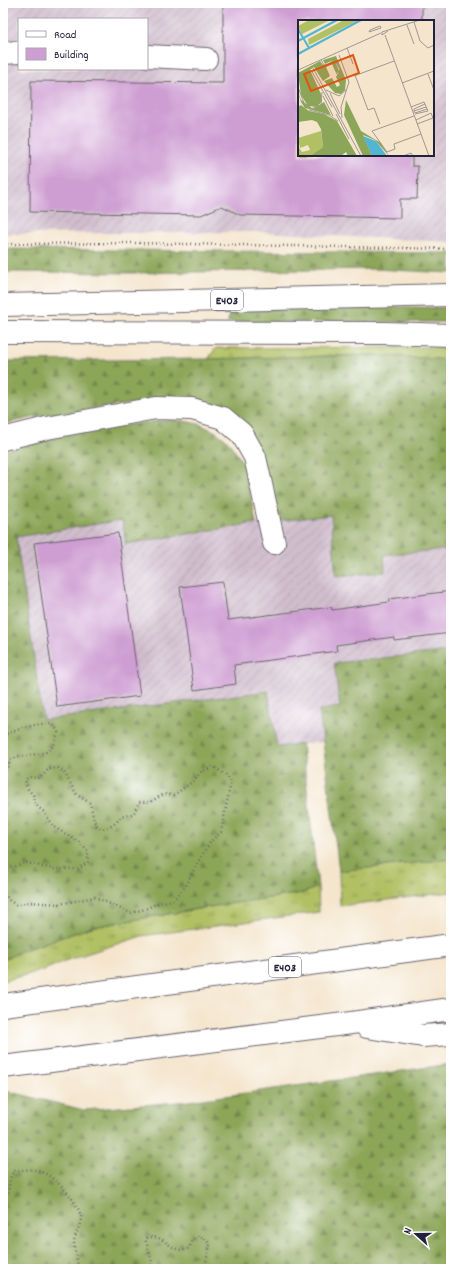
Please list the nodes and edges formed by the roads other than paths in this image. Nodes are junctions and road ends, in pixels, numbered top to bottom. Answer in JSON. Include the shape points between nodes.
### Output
{"nodes":[{"id":1,"x":18,"y":52,"type":"edge"},
{"id":2,"x":3,"y":53,"type":"edge"},
{"id":3,"x":148,"y":56,"type":"edge"},
{"id":4,"x":206,"y":59,"type":"dead end"},
{"id":5,"x":451,"y":296,"type":"edge"},
{"id":6,"x":3,"y":304,"type":"edge"},
{"id":7,"x":3,"y":332,"type":"edge"},
{"id":8,"x":451,"y":335,"type":"edge"},
{"id":9,"x":3,"y":439,"type":"edge"},
{"id":10,"x":274,"y":543,"type":"dead end"},
{"id":11,"x":451,"y":945,"type":"edge"},
{"id":12,"x":3,"y":1005,"type":"edge"},
{"id":13,"x":451,"y":1009,"type":"edge"},
{"id":14,"x":344,"y":1024,"type":"junction"},
{"id":15,"x":451,"y":1034,"type":"edge"},
{"id":16,"x":3,"y":1067,"type":"edge"}],
"edges":[{"from":1,"to":2,"type":"main road"},
{"from":3,"to":4,"type":"main road"},
{"from":5,"to":6,"type":"main road","number":"E403"},
{"from":7,"to":8,"type":"main road"},
{"from":9,"to":10,"type":"main road","via":[[47,428],[156,408],[192,409],[223,418],[242,434],[255,457]]},
{"from":11,"to":12,"type":"main road","number":"E403"},
{"from":13,"to":14,"type":"main road"},
{"from":14,"to":15,"type":"main road","via":[[423,1036]]},
{"from":14,"to":16,"type":"main road"}]}
